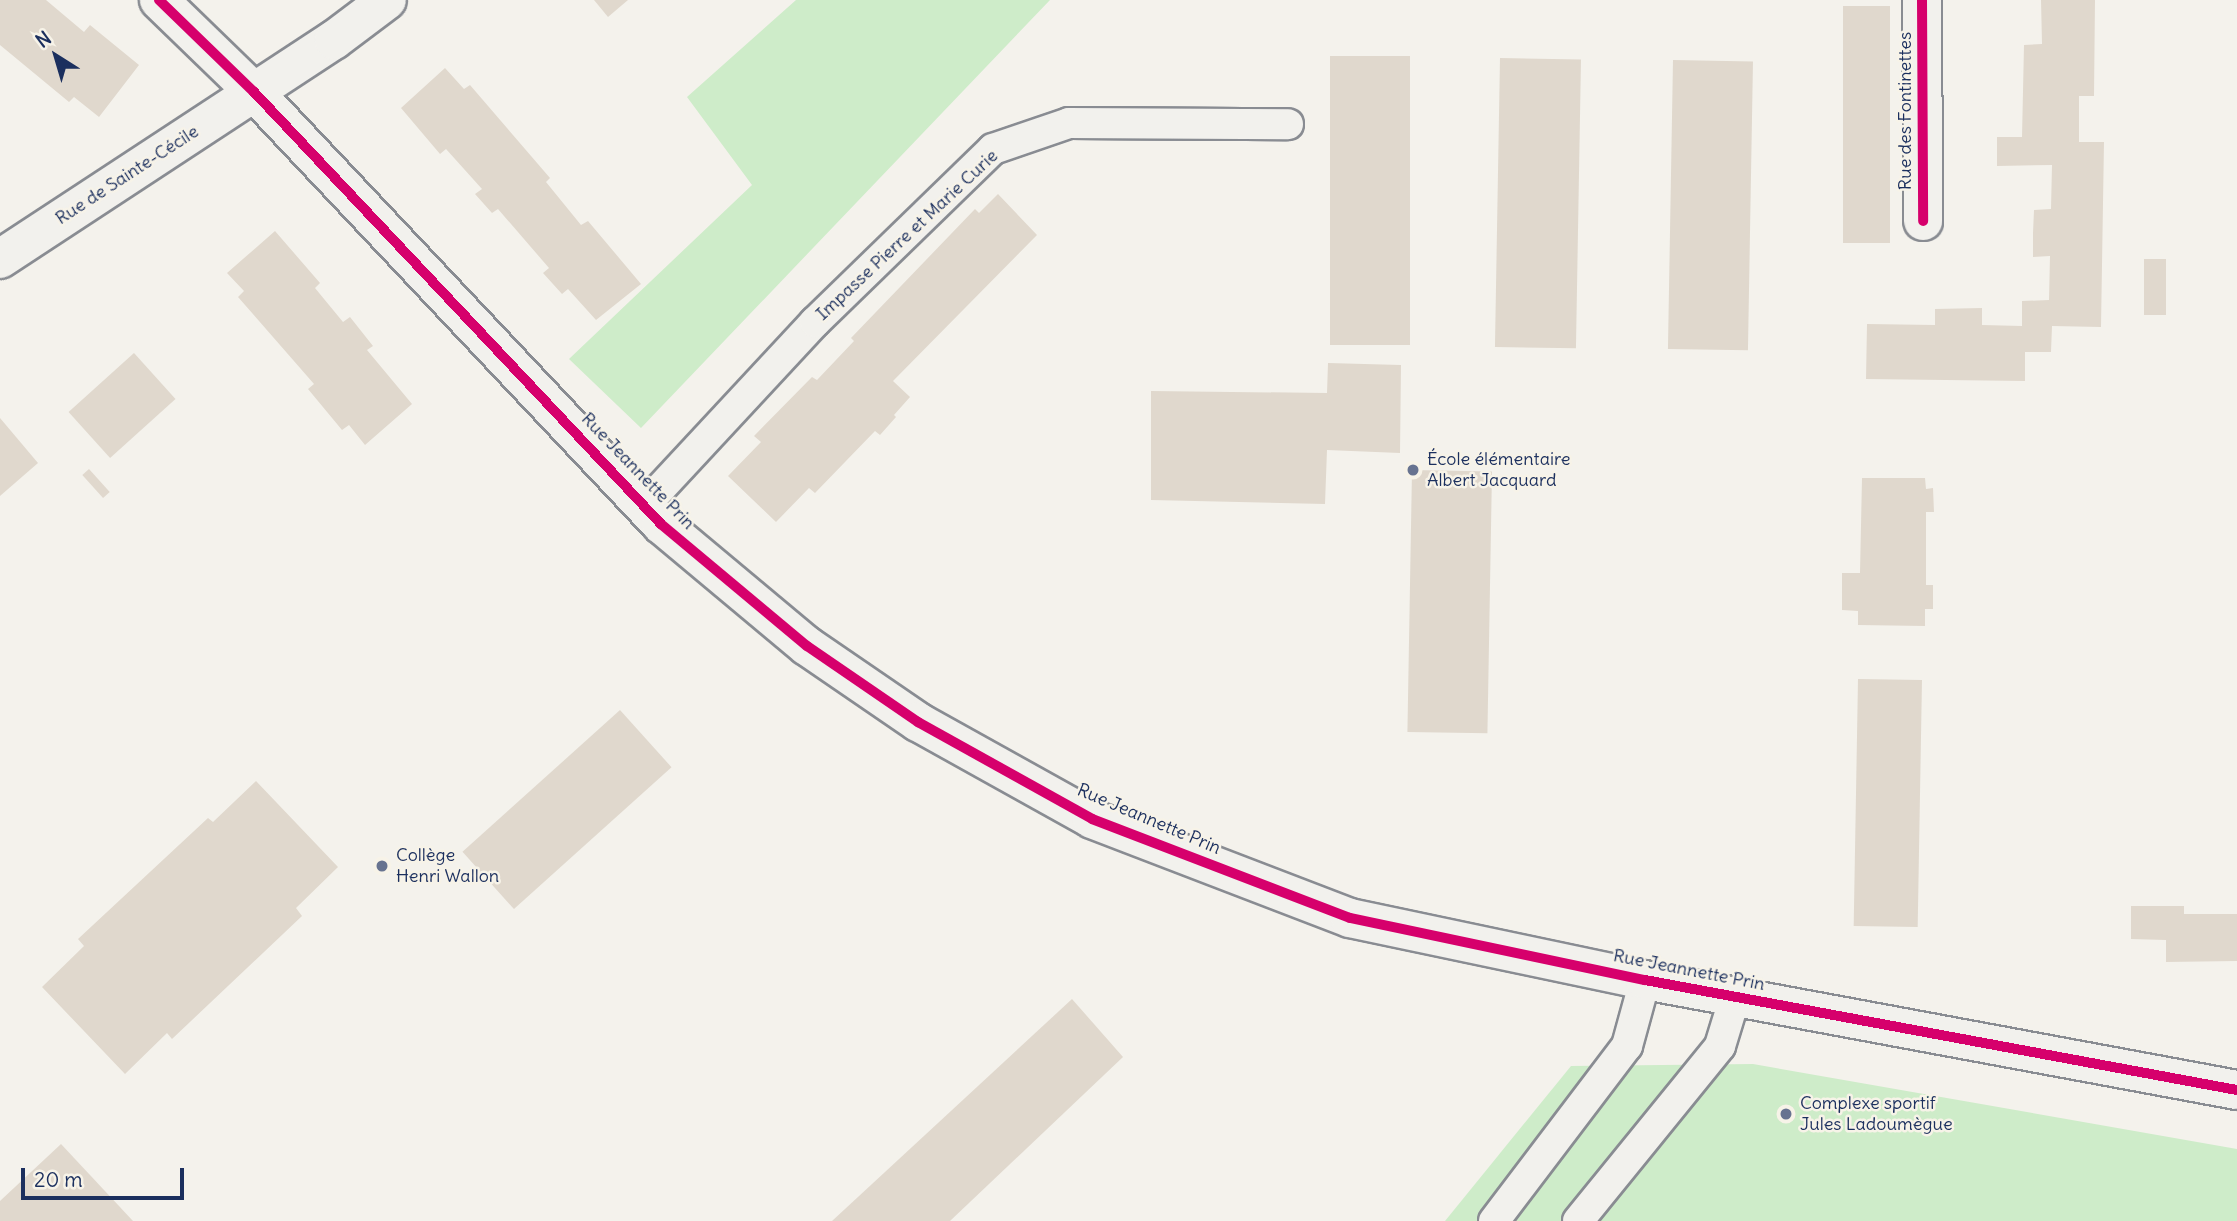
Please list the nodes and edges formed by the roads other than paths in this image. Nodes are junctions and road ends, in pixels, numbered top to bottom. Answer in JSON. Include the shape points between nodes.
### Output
{"nodes":[{"id":1,"x":159,"y":0,"type":"edge"},
{"id":2,"x":387,"y":0,"type":"edge"},
{"id":3,"x":1922,"y":0,"type":"edge"},
{"id":4,"x":254,"y":92,"type":"junction"},
{"id":5,"x":1288,"y":124,"type":"dead end"},
{"id":6,"x":1923,"y":221,"type":"dead end"},
{"id":7,"x":0,"y":258,"type":"edge"},
{"id":8,"x":644,"y":506,"type":"junction"},
{"id":9,"x":1645,"y":980,"type":"junction"},
{"id":10,"x":1735,"y":997,"type":"junction"},
{"id":11,"x":2237,"y":1090,"type":"edge"},
{"id":12,"x":1494,"y":1221,"type":"edge"},
{"id":13,"x":1578,"y":1221,"type":"edge"}],
"edges":[{"from":1,"to":4,"type":"street","name":"Rue Jeannette Prin"},
{"from":2,"to":4,"type":"street","name":"Rue de Sainte-Cécile"},
{"from":3,"to":6,"type":"street","name":"Rue des Fontinettes"},
{"from":4,"to":7,"type":"street","name":"Rue de Sainte-Cécile"},
{"from":4,"to":8,"type":"street","name":"Rue Jeannette Prin"},
{"from":5,"to":8,"type":"lane","name":"Impasse Pierre et Marie Curie","via":[[1069,123],[993,149],[815,322]]},
{"from":8,"to":9,"type":"street","name":"Rue Jeannette Prin","via":[[807,646],[918,722],[1092,819],[1350,918]]},
{"from":9,"to":10,"type":"street","name":"Rue Jeannette Prin"},
{"from":9,"to":12,"type":"lane","via":[[1627,1046]]},
{"from":10,"to":11,"type":"street","name":"Rue Jeannette Prin"},
{"from":10,"to":13,"type":"lane","via":[[1720,1046]]}]}
